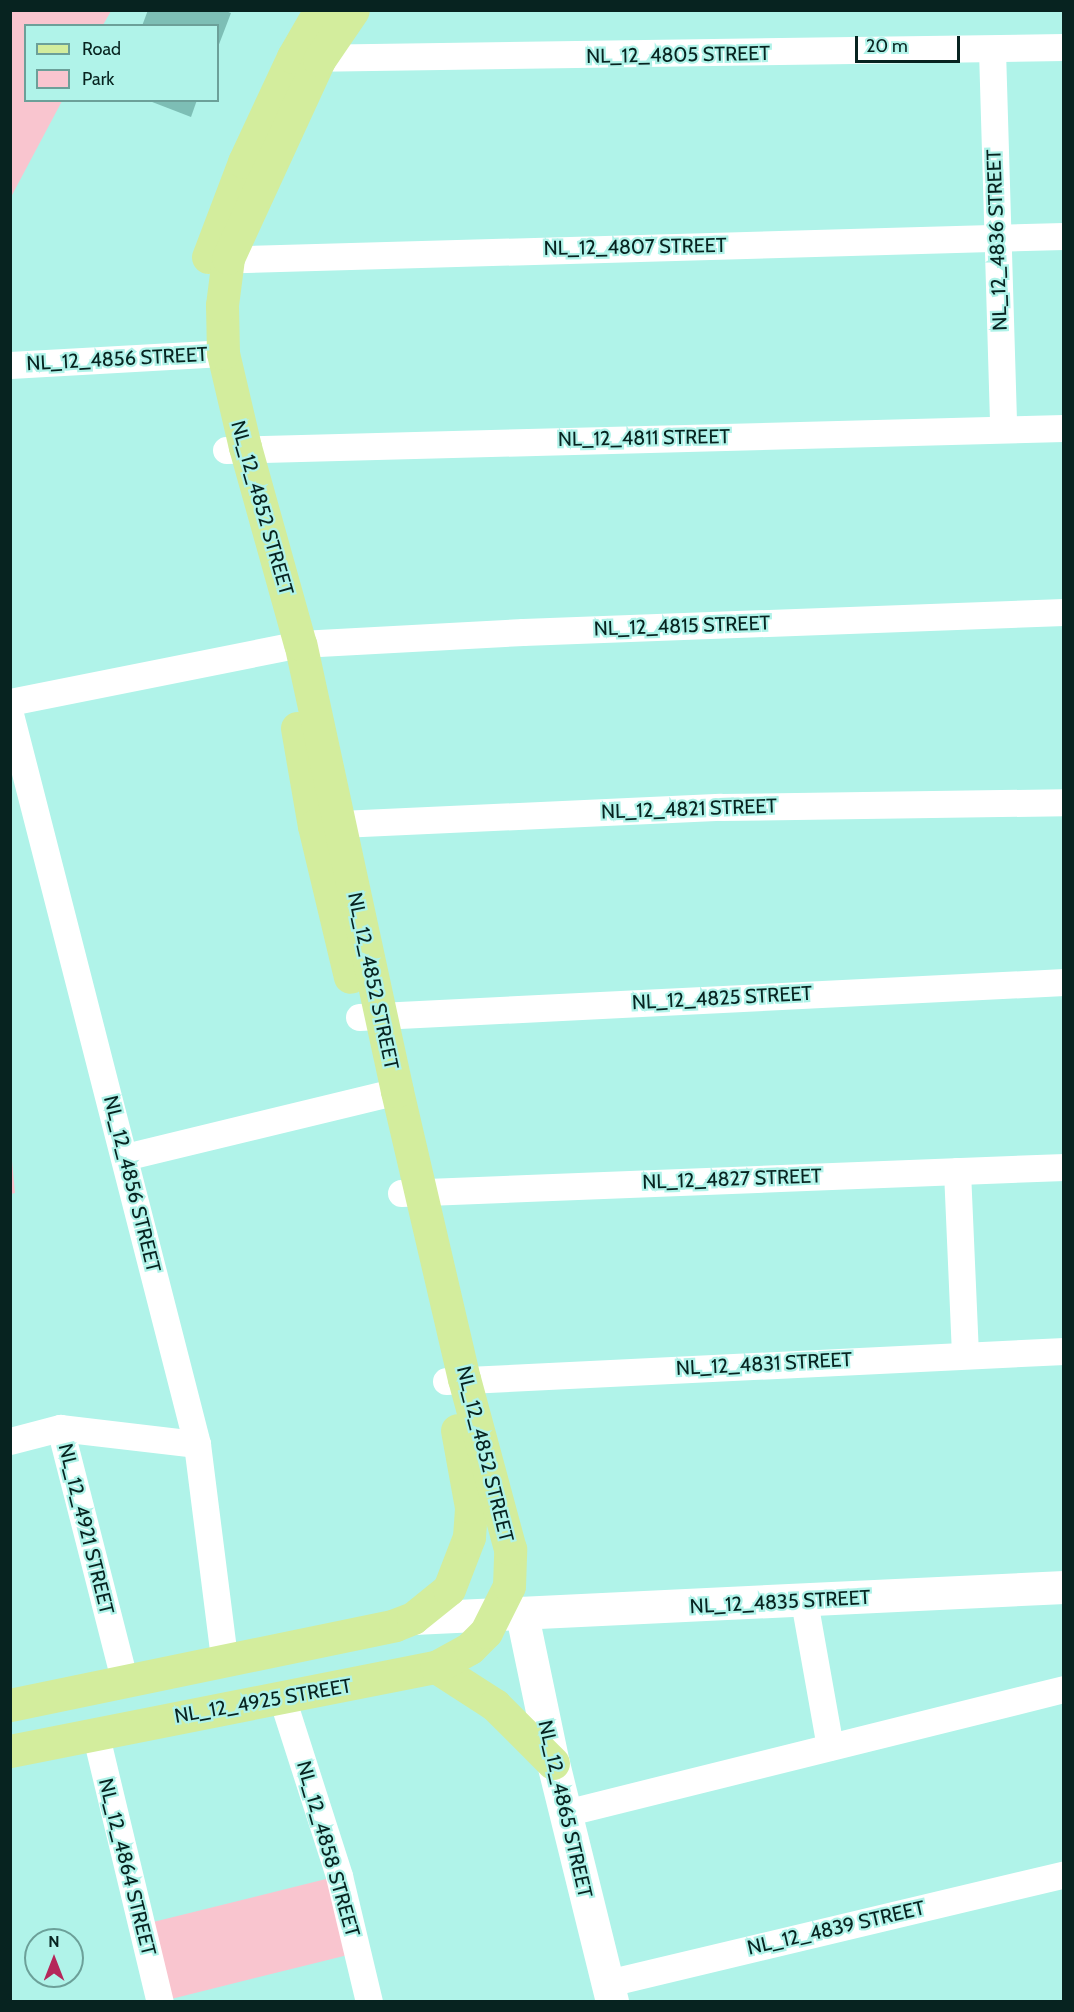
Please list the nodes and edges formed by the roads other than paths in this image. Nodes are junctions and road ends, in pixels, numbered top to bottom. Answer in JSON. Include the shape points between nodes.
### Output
{"nodes":[{"id":1,"x":320,"y":10,"type":"edge"},
{"id":2,"x":353,"y":10,"type":"edge"},
{"id":3,"x":1064,"y":47,"type":"edge"},
{"id":4,"x":992,"y":50,"type":"junction"},
{"id":5,"x":306,"y":58,"type":"junction"},
{"id":6,"x":1064,"y":236,"type":"edge"},
{"id":7,"x":996,"y":238,"type":"junction"},
{"id":8,"x":218,"y":259,"type":"junction"},
{"id":9,"x":213,"y":354,"type":"junction"},
{"id":10,"x":10,"y":365,"type":"edge"},
{"id":11,"x":1064,"y":428,"type":"edge"},
{"id":12,"x":1003,"y":429,"type":"junction"},
{"id":13,"x":235,"y":449,"type":"junction"},
{"id":14,"x":1064,"y":612,"type":"edge"},
{"id":15,"x":291,"y":646,"type":"junction"},
{"id":16,"x":10,"y":702,"type":"edge"},
{"id":17,"x":10,"y":714,"type":"edge"},
{"id":18,"x":1064,"y":802,"type":"edge"},
{"id":19,"x":327,"y":824,"type":"junction"},
{"id":20,"x":1064,"y":982,"type":"edge"},
{"id":21,"x":370,"y":1016,"type":"junction"},
{"id":22,"x":387,"y":1093,"type":"junction"},
{"id":23,"x":125,"y":1157,"type":"junction"},
{"id":24,"x":1064,"y":1167,"type":"edge"},
{"id":25,"x":957,"y":1171,"type":"junction"},
{"id":26,"x":411,"y":1192,"type":"junction"},
{"id":27,"x":1064,"y":1351,"type":"edge"},
{"id":28,"x":965,"y":1355,"type":"junction"},
{"id":29,"x":455,"y":1380,"type":"junction"},
{"id":30,"x":60,"y":1428,"type":"junction"},
{"id":31,"x":10,"y":1441,"type":"edge"},
{"id":32,"x":197,"y":1444,"type":"junction"},
{"id":33,"x":1064,"y":1587,"type":"edge"},
{"id":34,"x":804,"y":1601,"type":"junction"},
{"id":35,"x":509,"y":1615,"type":"junction"},
{"id":36,"x":413,"y":1618,"type":"junction"},
{"id":37,"x":224,"y":1659,"type":"junction"},
{"id":38,"x":436,"y":1667,"type":"junction"},
{"id":39,"x":124,"y":1680,"type":"junction"},
{"id":40,"x":1064,"y":1689,"type":"edge"},
{"id":41,"x":282,"y":1698,"type":"junction"},
{"id":42,"x":10,"y":1705,"type":"edge"},
{"id":43,"x":95,"y":1732,"type":"junction"},
{"id":44,"x":830,"y":1747,"type":"junction"},
{"id":45,"x":10,"y":1751,"type":"edge"},
{"id":46,"x":553,"y":1763,"type":"junction"},
{"id":47,"x":565,"y":1813,"type":"junction"},
{"id":48,"x":1064,"y":1874,"type":"edge"},
{"id":49,"x":610,"y":1992,"type":"edge"},
{"id":50,"x":160,"y":2001,"type":"edge"},
{"id":51,"x":369,"y":2001,"type":"edge"}],
"edges":[{"from":1,"to":5,"type":"main road","name":"NL_12_4852 STREET"},
{"from":2,"to":5,"type":"main road","name":"NL_12_4852 STREET"},
{"from":3,"to":4,"type":"street","name":"NL_12_4805 STREET"},
{"from":4,"to":5,"type":"street","name":"NL_12_4805 STREET"},
{"from":4,"to":7,"type":"street","name":"NL_12_4836 STREET"},
{"from":5,"to":8,"type":"main road","name":"NL_12_4852 STREET"},
{"from":6,"to":7,"type":"street","name":"NL_12_4807 STREET"},
{"from":7,"to":8,"type":"street","name":"NL_12_4807 STREET"},
{"from":7,"to":12,"type":"street","name":"NL_12_4836 STREET"},
{"from":8,"to":9,"type":"main road","name":"NL_12_4852 STREET","via":[[222,305]]},
{"from":9,"to":10,"type":"street","name":"NL_12_4856 STREET"},
{"from":9,"to":13,"type":"main road","name":"NL_12_4852 STREET"},
{"from":11,"to":12,"type":"street","name":"NL_12_4811 STREET"},
{"from":12,"to":13,"type":"street","name":"NL_12_4811 STREET"},
{"from":13,"to":15,"type":"main road","name":"NL_12_4852 STREET"},
{"from":14,"to":15,"type":"street","name":"NL_12_4815 STREET","via":[[524,632]]},
{"from":15,"to":16,"type":"street","name":"NL_12_4815 STREET"},
{"from":15,"to":19,"type":"main road","name":"NL_12_4852 STREET"},
{"from":17,"to":23,"type":"street","name":"NL_12_4856 STREET"},
{"from":18,"to":19,"type":"street","name":"NL_12_4821 STREET","via":[[721,807]]},
{"from":19,"to":21,"type":"main road","name":"NL_12_4852 STREET"},
{"from":20,"to":21,"type":"street","name":"NL_12_4825 STREET"},
{"from":21,"to":22,"type":"main road","name":"NL_12_4852 STREET"},
{"from":22,"to":23,"type":"street"},
{"from":22,"to":26,"type":"main road","name":"NL_12_4852 STREET"},
{"from":23,"to":32,"type":"street","name":"NL_12_4856 STREET"},
{"from":24,"to":25,"type":"street","name":"NL_12_4827 STREET"},
{"from":25,"to":26,"type":"street","name":"NL_12_4827 STREET"},
{"from":25,"to":28,"type":"street"},
{"from":26,"to":29,"type":"main road","name":"NL_12_4852 STREET"},
{"from":27,"to":28,"type":"street","name":"NL_12_4831 STREET"},
{"from":28,"to":29,"type":"street","name":"NL_12_4831 STREET"},
{"from":29,"to":35,"type":"main road","name":"NL_12_4852 STREET","via":[[510,1550]]},
{"from":29,"to":36,"type":"main road","name":"NL_12_4852 STREET","via":[[471,1507],[469,1537],[449,1589]]},
{"from":30,"to":31,"type":"street","name":"NL_12_4921 STREET"},
{"from":30,"to":32,"type":"street"},
{"from":30,"to":39,"type":"street","name":"NL_12_4921 STREET"},
{"from":32,"to":37,"type":"street","name":"NL_12_4856 STREET"},
{"from":33,"to":34,"type":"street","name":"NL_12_4835 STREET"},
{"from":34,"to":35,"type":"street","name":"NL_12_4835 STREET"},
{"from":34,"to":44,"type":"street"},
{"from":35,"to":36,"type":"street"},
{"from":35,"to":38,"type":"main road","name":"NL_12_4925 STREET","via":[[470,1648]]},
{"from":35,"to":46,"type":"street","name":"NL_12_4865 STREET"},
{"from":36,"to":37,"type":"main road","via":[[395,1625]]},
{"from":37,"to":39,"type":"main road"},
{"from":38,"to":41,"type":"main road","name":"NL_12_4925 STREET"},
{"from":38,"to":46,"type":"main road","via":[[495,1705]]},
{"from":39,"to":42,"type":"main road"},
{"from":40,"to":44,"type":"street"},
{"from":41,"to":43,"type":"main road","name":"NL_12_4925 STREET"},
{"from":41,"to":51,"type":"street","name":"NL_12_4858 STREET","via":[[339,1876]]},
{"from":43,"to":45,"type":"main road","name":"NL_12_4925 STREET"},
{"from":43,"to":50,"type":"street","name":"NL_12_4864 STREET"},
{"from":44,"to":47,"type":"street"},
{"from":46,"to":47,"type":"street","name":"NL_12_4865 STREET"},
{"from":47,"to":49,"type":"street","name":"NL_12_4865 STREET"},
{"from":48,"to":49,"type":"street","name":"NL_12_4839 STREET"}]}
